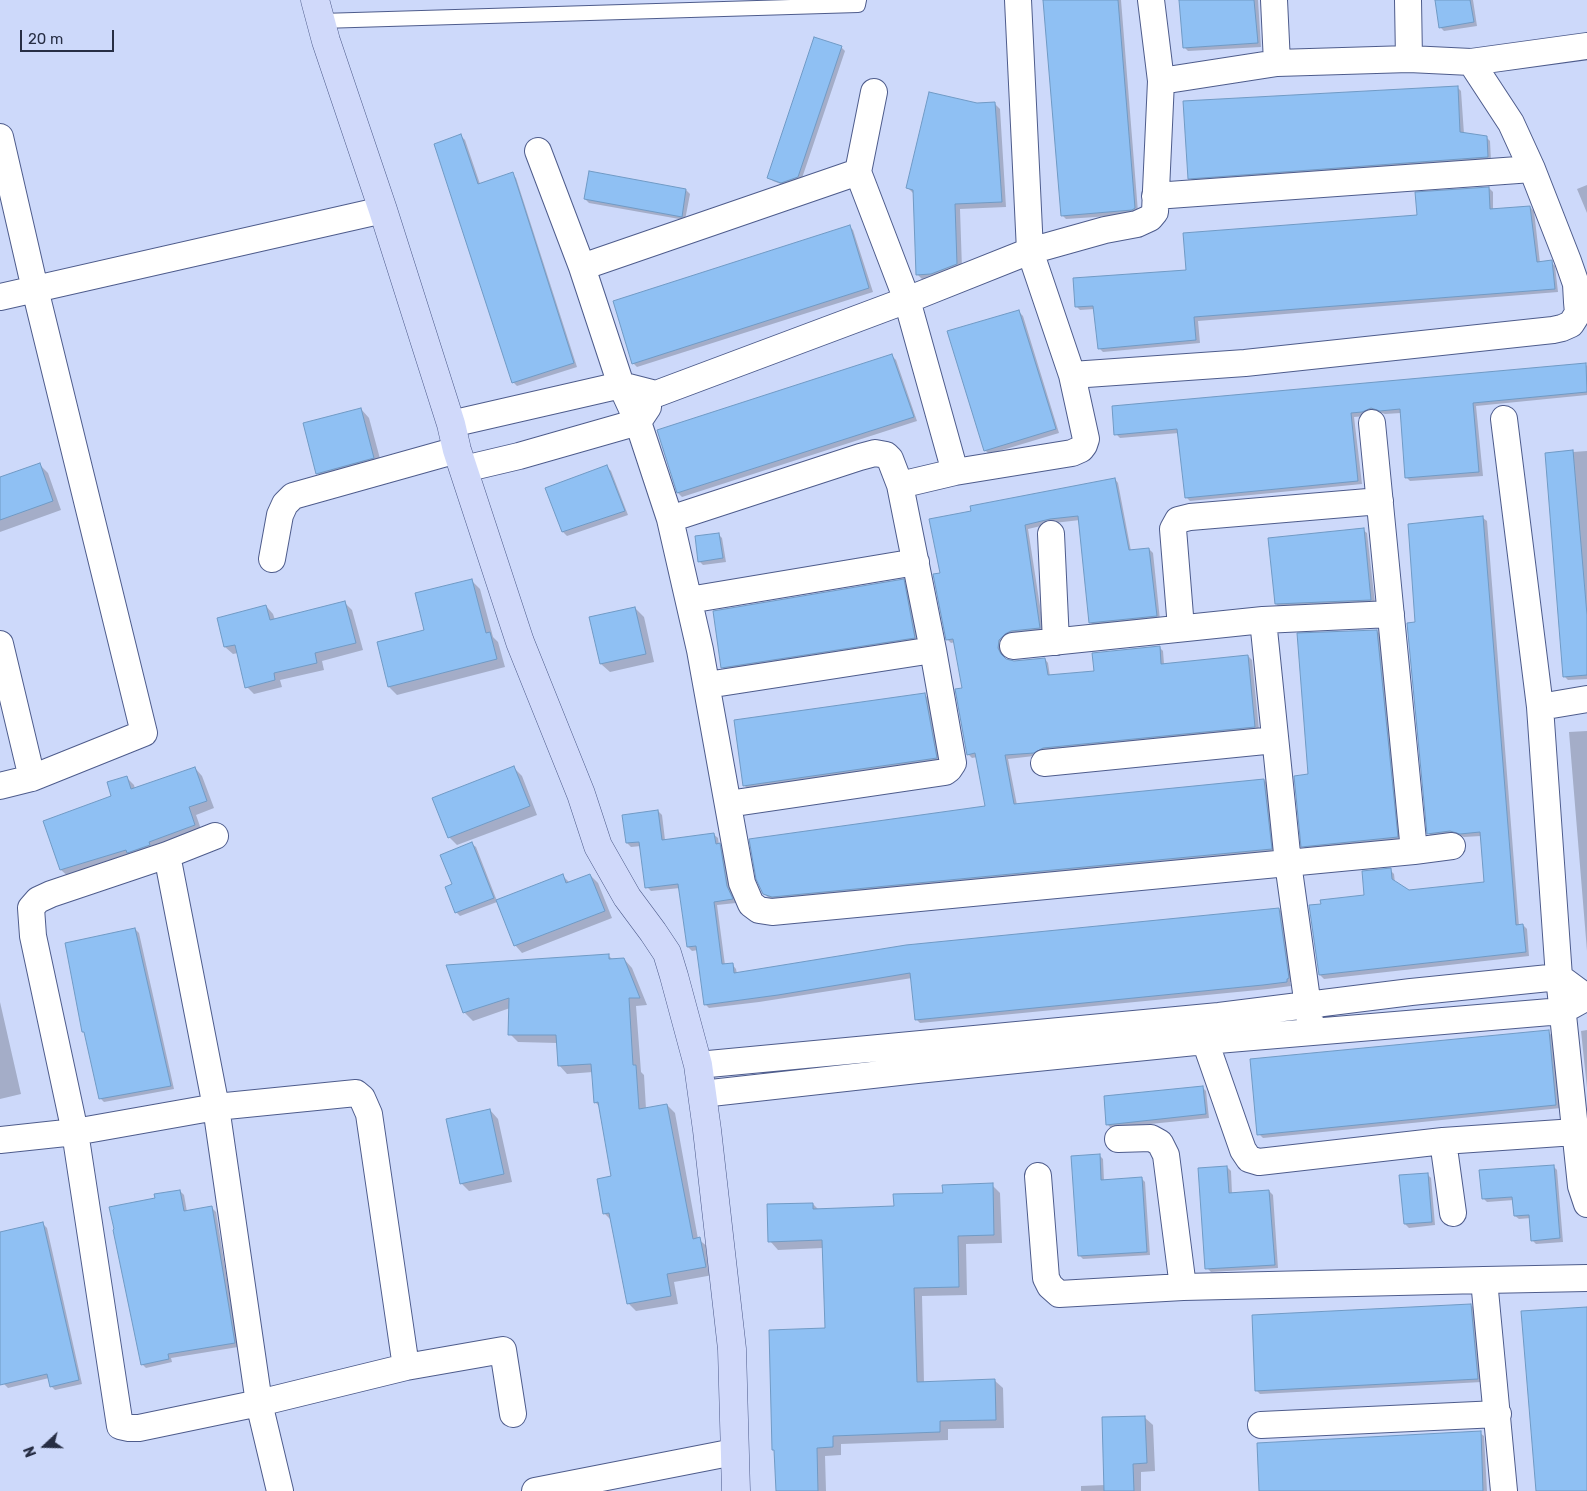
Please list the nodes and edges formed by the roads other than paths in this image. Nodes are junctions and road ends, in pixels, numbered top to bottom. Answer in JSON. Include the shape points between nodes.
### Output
{"nodes":[{"id":1,"x":859,"y":0,"type":"edge"},
{"id":2,"x":1018,"y":0,"type":"edge"},
{"id":3,"x":1151,"y":0,"type":"edge"},
{"id":4,"x":1274,"y":0,"type":"edge"},
{"id":5,"x":1408,"y":0,"type":"edge"},
{"id":6,"x":318,"y":11,"type":"edge"},
{"id":7,"x":1587,"y":46,"type":"edge"},
{"id":8,"x":1409,"y":59,"type":"junction"},
{"id":9,"x":1471,"y":62,"type":"junction"},
{"id":10,"x":1277,"y":63,"type":"junction"},
{"id":11,"x":1161,"y":81,"type":"junction"},
{"id":12,"x":874,"y":92,"type":"dead end"},
{"id":13,"x":0,"y":137,"type":"edge"},
{"id":14,"x":538,"y":151,"type":"dead end"},
{"id":15,"x":1532,"y":169,"type":"junction"},
{"id":16,"x":858,"y":172,"type":"junction"},
{"id":17,"x":1155,"y":196,"type":"junction"},
{"id":18,"x":382,"y":210,"type":"junction"},
{"id":19,"x":1030,"y":251,"type":"junction"},
{"id":20,"x":582,"y":267,"type":"junction"},
{"id":21,"x":35,"y":290,"type":"junction"},
{"id":22,"x":0,"y":298,"type":"edge"},
{"id":23,"x":906,"y":300,"type":"junction"},
{"id":24,"x":1072,"y":375,"type":"junction"},
{"id":25,"x":621,"y":385,"type":"junction"},
{"id":26,"x":656,"y":394,"type":"junction"},
{"id":27,"x":1504,"y":419,"type":"dead end"},
{"id":28,"x":638,"y":422,"type":"junction"},
{"id":29,"x":1372,"y":423,"type":"dead end"},
{"id":30,"x":457,"y":448,"type":"junction"},
{"id":31,"x":955,"y":472,"type":"junction"},
{"id":32,"x":900,"y":485,"type":"junction"},
{"id":33,"x":1380,"y":501,"type":"junction"},
{"id":34,"x":670,"y":519,"type":"junction"},
{"id":35,"x":1051,"y":534,"type":"dead end"},
{"id":36,"x":272,"y":559,"type":"dead end"},
{"id":37,"x":916,"y":562,"type":"junction"},
{"id":38,"x":689,"y":600,"type":"junction"},
{"id":39,"x":1391,"y":614,"type":"junction"},
{"id":40,"x":1263,"y":620,"type":"junction"},
{"id":41,"x":1182,"y":628,"type":"junction"},
{"id":42,"x":1056,"y":642,"type":"junction"},
{"id":43,"x":0,"y":644,"type":"edge"},
{"id":44,"x":1013,"y":646,"type":"dead end"},
{"id":45,"x":934,"y":650,"type":"junction"},
{"id":46,"x":706,"y":685,"type":"junction"},
{"id":47,"x":1587,"y":699,"type":"edge"},
{"id":48,"x":1540,"y":707,"type":"junction"},
{"id":49,"x":1276,"y":740,"type":"junction"},
{"id":50,"x":1044,"y":763,"type":"dead end"},
{"id":51,"x":32,"y":778,"type":"junction"},
{"id":52,"x":0,"y":786,"type":"edge"},
{"id":53,"x":728,"y":804,"type":"junction"},
{"id":54,"x":215,"y":836,"type":"dead end"},
{"id":55,"x":1452,"y":846,"type":"dead end"},
{"id":56,"x":1414,"y":851,"type":"junction"},
{"id":57,"x":167,"y":854,"type":"junction"},
{"id":58,"x":1288,"y":863,"type":"junction"},
{"id":59,"x":1558,"y":977,"type":"junction"},
{"id":60,"x":1587,"y":997,"type":"edge"},
{"id":61,"x":1308,"y":1004,"type":"junction"},
{"id":62,"x":1562,"y":1010,"type":"junction"},
{"id":63,"x":1312,"y":1032,"type":"junction"},
{"id":64,"x":1205,"y":1041,"type":"junction"},
{"id":65,"x":918,"y":1058,"type":"junction"},
{"id":66,"x":698,"y":1066,"type":"junction"},
{"id":67,"x":702,"y":1094,"type":"junction"},
{"id":68,"x":216,"y":1107,"type":"junction"},
{"id":69,"x":75,"y":1132,"type":"junction"},
{"id":70,"x":1575,"y":1132,"type":"junction"},
{"id":71,"x":1118,"y":1139,"type":"dead end"},
{"id":72,"x":0,"y":1140,"type":"edge"},
{"id":73,"x":1443,"y":1141,"type":"junction"},
{"id":74,"x":1038,"y":1176,"type":"dead end"},
{"id":75,"x":1587,"y":1204,"type":"edge"},
{"id":76,"x":1453,"y":1213,"type":"dead end"},
{"id":77,"x":1587,"y":1278,"type":"edge"},
{"id":78,"x":1484,"y":1280,"type":"junction"},
{"id":79,"x":1183,"y":1288,"type":"junction"},
{"id":80,"x":406,"y":1367,"type":"junction"},
{"id":81,"x":259,"y":1403,"type":"junction"},
{"id":82,"x":513,"y":1414,"type":"dead end"},
{"id":83,"x":1498,"y":1414,"type":"junction"},
{"id":84,"x":1261,"y":1426,"type":"dead end"},
{"id":85,"x":734,"y":1452,"type":"junction"},
{"id":86,"x":280,"y":1491,"type":"edge"},
{"id":87,"x":536,"y":1491,"type":"edge"},
{"id":88,"x":736,"y":1491,"type":"edge"},
{"id":89,"x":1504,"y":1491,"type":"edge"}],
"edges":[{"from":1,"to":6,"type":"lane","via":[[858,5]]},
{"from":2,"to":19,"type":"street"},
{"from":3,"to":11,"type":"street"},
{"from":4,"to":10,"type":"street"},
{"from":5,"to":8,"type":"street"},
{"from":6,"to":18,"type":"street"},
{"from":7,"to":9,"type":"street"},
{"from":8,"to":9,"type":"street"},
{"from":8,"to":10,"type":"street"},
{"from":9,"to":15,"type":"street","via":[[1512,123]]},
{"from":10,"to":11,"type":"street"},
{"from":11,"to":17,"type":"street"},
{"from":12,"to":16,"type":"street"},
{"from":13,"to":21,"type":"street"},
{"from":14,"to":20,"type":"street"},
{"from":15,"to":17,"type":"street"},
{"from":15,"to":24,"type":"street","via":[[1576,284],[1578,313],[1571,324],[1562,328],[1245,363]]},
{"from":16,"to":20,"type":"street"},
{"from":16,"to":23,"type":"street"},
{"from":17,"to":19,"type":"street","via":[[1155,212],[1144,222]]},
{"from":18,"to":21,"type":"street"},
{"from":18,"to":30,"type":"street"},
{"from":19,"to":23,"type":"street"},
{"from":19,"to":24,"type":"street"},
{"from":20,"to":25,"type":"street"},
{"from":21,"to":22,"type":"street"},
{"from":21,"to":51,"type":"street","via":[[144,732]]},
{"from":23,"to":26,"type":"street"},
{"from":23,"to":31,"type":"street"},
{"from":24,"to":31,"type":"street","via":[[1086,439],[1081,449]]},
{"from":25,"to":26,"type":"street"},
{"from":25,"to":28,"type":"street"},
{"from":25,"to":30,"type":"street"},
{"from":26,"to":28,"type":"street"},
{"from":27,"to":48,"type":"street"},
{"from":28,"to":30,"type":"street","via":[[519,456]]},
{"from":28,"to":34,"type":"street"},
{"from":29,"to":33,"type":"street"},
{"from":30,"to":36,"type":"street","via":[[293,496],[280,515]]},
{"from":30,"to":66,"type":"street","via":[[520,642],[581,794],[598,846],[627,897],[667,953]]},
{"from":31,"to":32,"type":"street"},
{"from":32,"to":34,"type":"street","via":[[890,458],[875,453]]},
{"from":32,"to":37,"type":"street"},
{"from":33,"to":39,"type":"street"},
{"from":33,"to":41,"type":"street","via":[[1190,516],[1178,520],[1173,529]]},
{"from":34,"to":38,"type":"street"},
{"from":35,"to":42,"type":"street"},
{"from":37,"to":38,"type":"street"},
{"from":37,"to":45,"type":"street"},
{"from":38,"to":46,"type":"street"},
{"from":39,"to":40,"type":"street"},
{"from":39,"to":56,"type":"street"},
{"from":40,"to":41,"type":"street"},
{"from":40,"to":49,"type":"street"},
{"from":41,"to":42,"type":"street"},
{"from":42,"to":44,"type":"street"},
{"from":43,"to":51,"type":"street"},
{"from":45,"to":46,"type":"street"},
{"from":45,"to":53,"type":"street","via":[[952,756],[949,769]]},
{"from":46,"to":53,"type":"street"},
{"from":47,"to":48,"type":"street"},
{"from":48,"to":59,"type":"street"},
{"from":49,"to":50,"type":"street"},
{"from":49,"to":58,"type":"street"},
{"from":51,"to":52,"type":"street"},
{"from":53,"to":58,"type":"street","via":[[742,882],[748,898],[759,910],[772,912]]},
{"from":54,"to":57,"type":"street"},
{"from":55,"to":56,"type":"street"},
{"from":56,"to":58,"type":"street"},
{"from":57,"to":68,"type":"street"},
{"from":57,"to":69,"type":"street","via":[[51,894],[38,900],[31,908],[33,936]]},
{"from":58,"to":61,"type":"street"},
{"from":59,"to":60,"type":"street"},
{"from":59,"to":61,"type":"street"},
{"from":59,"to":62,"type":"street"},
{"from":60,"to":62,"type":"street"},
{"from":61,"to":63,"type":"street"},
{"from":61,"to":65,"type":"street"},
{"from":62,"to":63,"type":"street"},
{"from":62,"to":70,"type":"street"},
{"from":63,"to":64,"type":"street"},
{"from":64,"to":65,"type":"street"},
{"from":64,"to":73,"type":"street","via":[[1243,1150],[1250,1159],[1260,1162]]},
{"from":65,"to":66,"type":"street"},
{"from":65,"to":67,"type":"street"},
{"from":66,"to":67,"type":"street"},
{"from":67,"to":85,"type":"street","via":[[732,1349]]},
{"from":68,"to":69,"type":"street"},
{"from":68,"to":80,"type":"street","via":[[356,1092],[362,1098],[369,1114]]},
{"from":68,"to":81,"type":"street"},
{"from":69,"to":72,"type":"street"},
{"from":69,"to":81,"type":"street","via":[[120,1426],[139,1428]]},
{"from":70,"to":73,"type":"street"},
{"from":70,"to":75,"type":"street","via":[[1581,1186]]},
{"from":71,"to":79,"type":"street","via":[[1151,1138],[1160,1143],[1166,1155]]},
{"from":73,"to":76,"type":"street"},
{"from":74,"to":79,"type":"street","via":[[1046,1278],[1059,1294]]},
{"from":77,"to":78,"type":"street"},
{"from":78,"to":79,"type":"street"},
{"from":78,"to":83,"type":"street"},
{"from":80,"to":81,"type":"street"},
{"from":80,"to":82,"type":"street","via":[[503,1350]]},
{"from":81,"to":86,"type":"street"},
{"from":83,"to":84,"type":"street"},
{"from":83,"to":89,"type":"street"},
{"from":85,"to":87,"type":"street"},
{"from":85,"to":88,"type":"street"}]}
